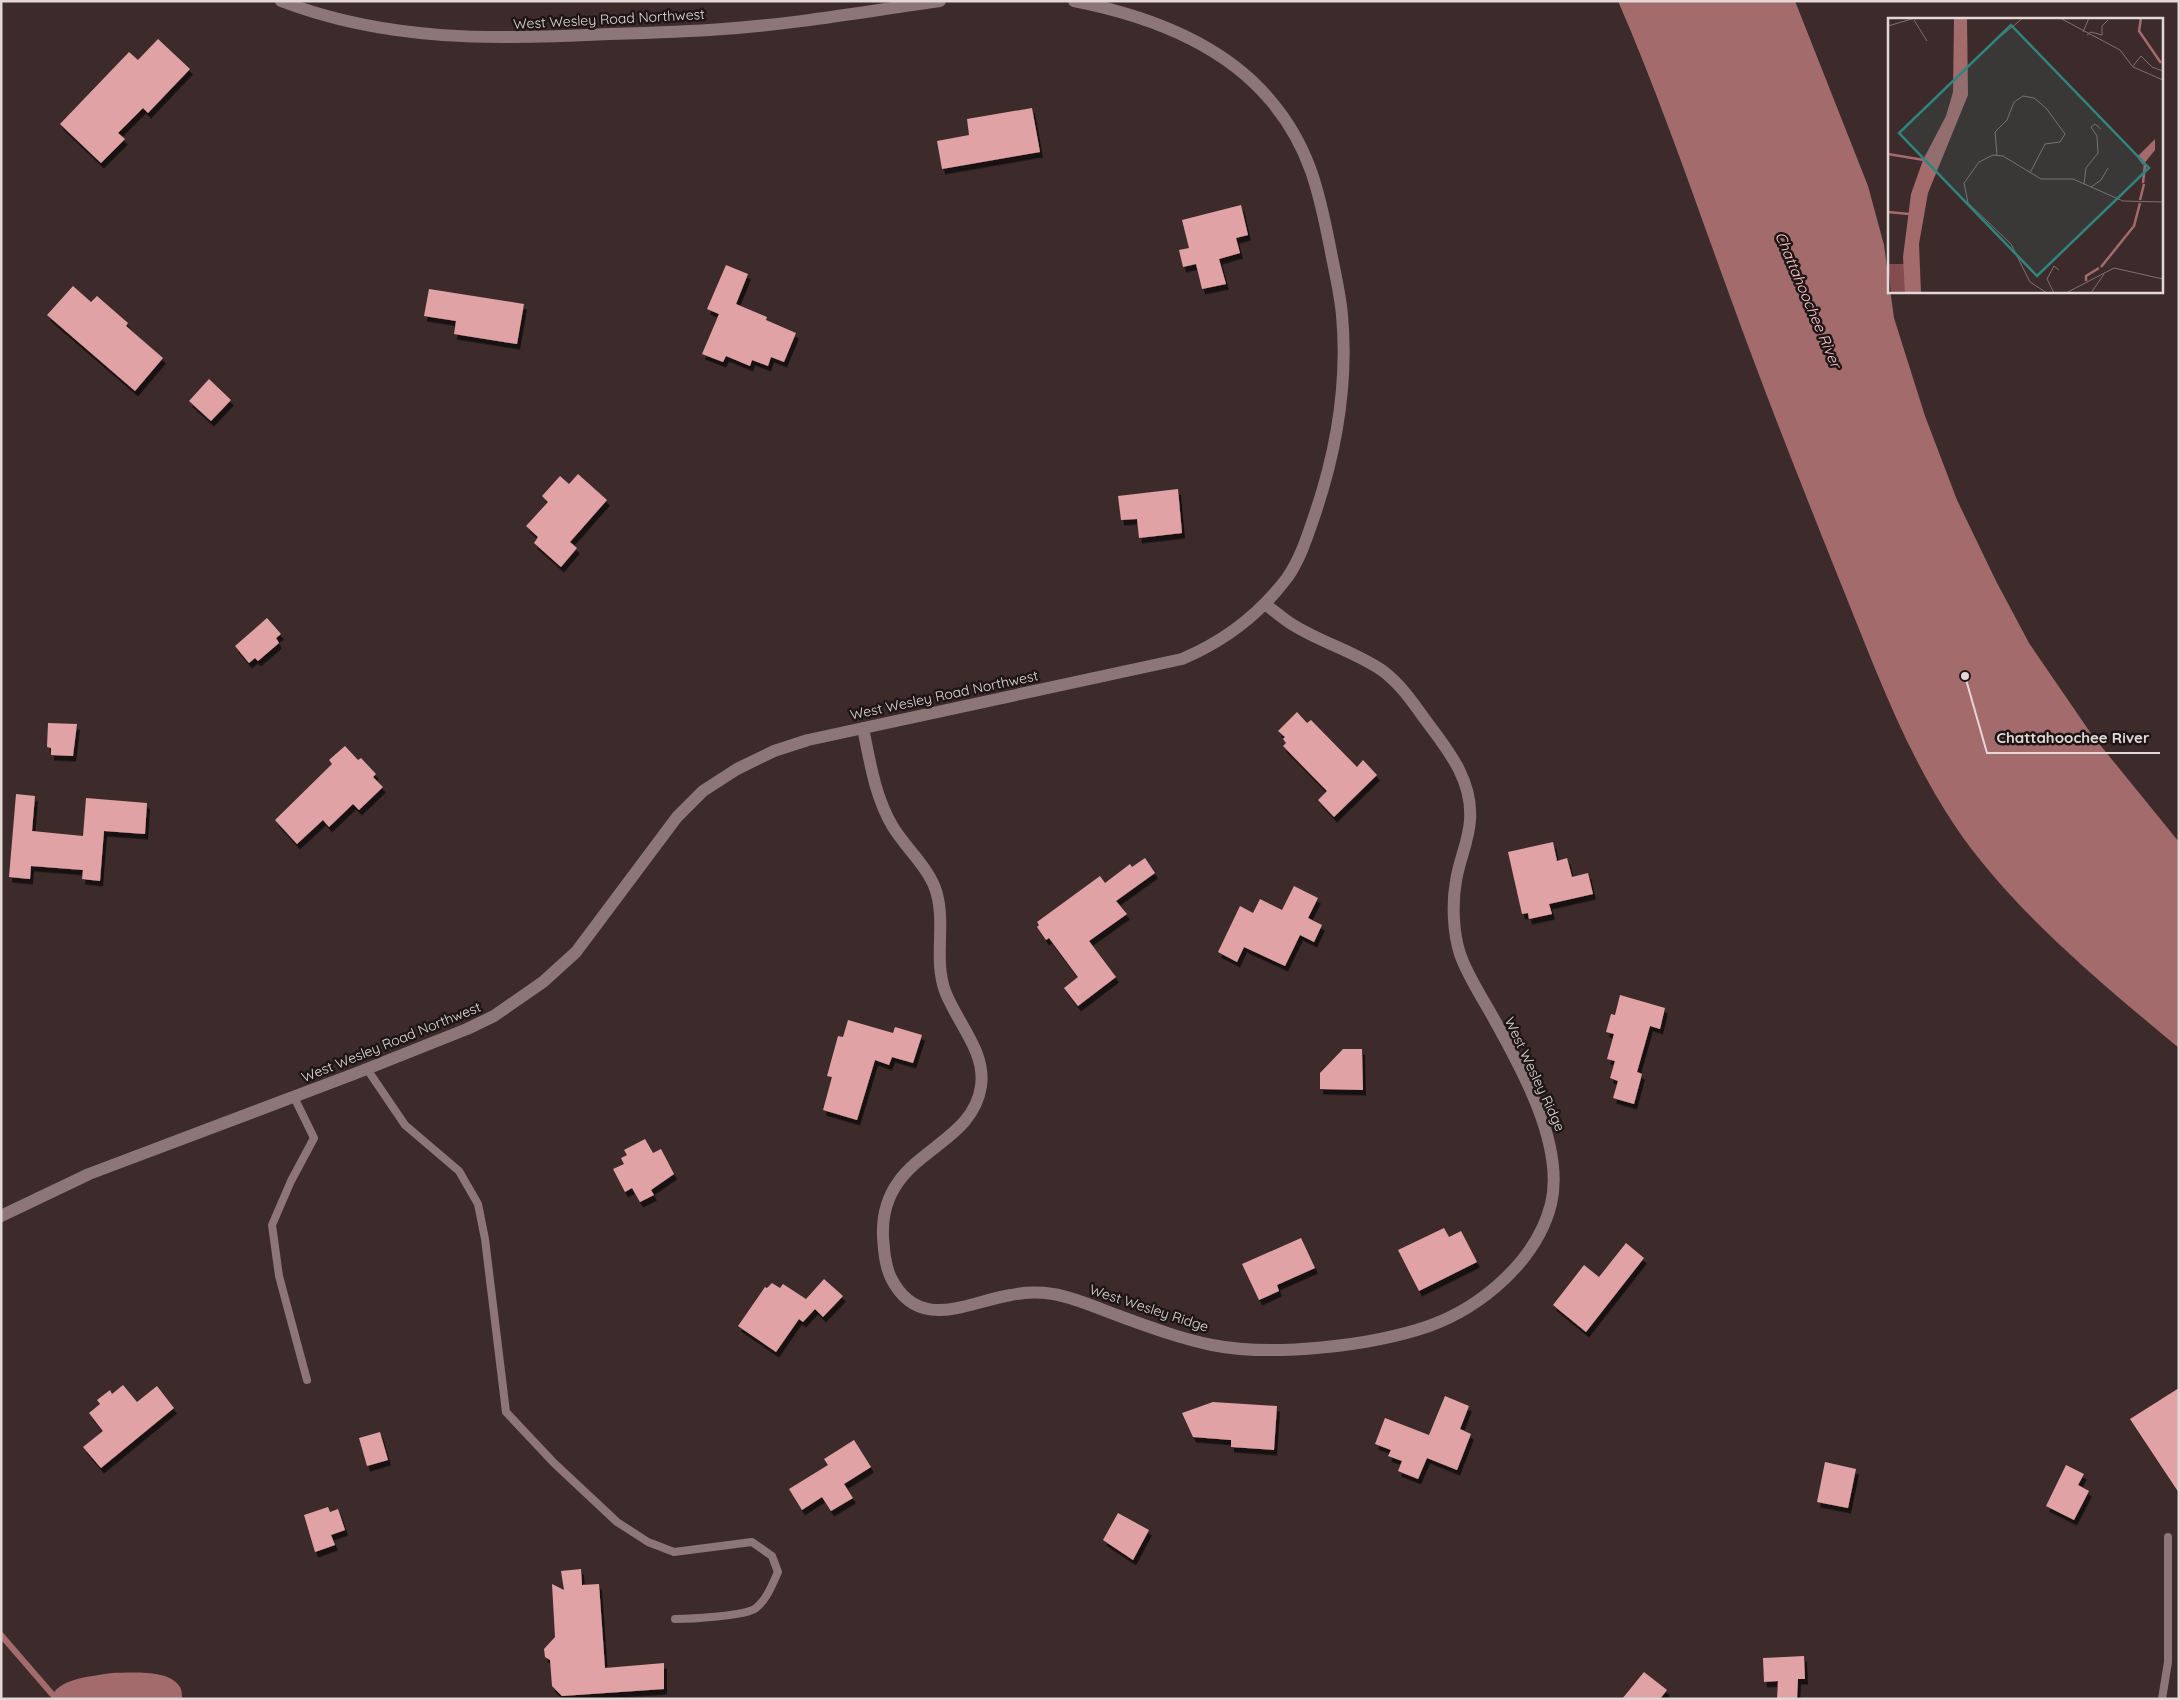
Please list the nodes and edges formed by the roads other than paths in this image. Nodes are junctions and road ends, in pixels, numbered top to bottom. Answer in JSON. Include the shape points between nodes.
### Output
{"nodes":[{"id":1,"x":281,"y":1,"type":"edge"},
{"id":2,"x":940,"y":1,"type":"edge"},
{"id":3,"x":1074,"y":1,"type":"edge"},
{"id":4,"x":1265,"y":604,"type":"junction"},
{"id":5,"x":863,"y":728,"type":"junction"},
{"id":6,"x":367,"y":1069,"type":"junction"},
{"id":7,"x":294,"y":1097,"type":"junction"},
{"id":8,"x":1,"y":1216,"type":"edge"},
{"id":9,"x":308,"y":1380,"type":"dead end"},
{"id":10,"x":2168,"y":1537,"type":"dead end"},
{"id":11,"x":675,"y":1619,"type":"dead end"},
{"id":12,"x":2162,"y":1699,"type":"edge"}],
"edges":[{"from":1,"to":2,"type":"street","name":"West Wesley Road Northwest","via":[[314,14],[372,28],[457,38],[513,39],[722,29]]},
{"from":3,"to":4,"type":"street","name":"West Wesley Road Northwest","via":[[1102,6],[1186,36],[1216,52],[1243,73],[1271,100],[1290,127],[1320,193],[1342,314],[1344,362],[1341,408],[1324,486],[1305,545],[1288,577]]},
{"from":4,"to":5,"type":"street","name":"West Wesley Road Northwest","via":[[1247,622],[1211,646],[1182,659]]},
{"from":4,"to":5,"type":"street","name":"West Wesley Ridge","via":[[1292,624],[1367,661],[1388,675],[1407,694],[1457,762],[1467,787],[1471,816],[1456,883],[1457,946],[1507,1044],[1551,1144],[1554,1174],[1551,1203],[1544,1226],[1527,1254],[1496,1287],[1454,1315],[1428,1326],[1360,1342],[1294,1350],[1253,1350],[1186,1339],[1076,1299],[1052,1294],[1009,1295],[944,1312],[922,1308],[905,1297],[891,1278],[884,1256],[882,1226],[887,1202],[907,1168],[971,1114],[980,1094],[983,1071],[978,1053],[942,984],[940,910],[935,889],[883,809],[874,784]]},
{"from":5,"to":6,"type":"street","name":"West Wesley Road Northwest","via":[[774,751],[736,769],[703,791],[677,817],[576,952],[543,982],[494,1016],[468,1029]]},
{"from":6,"to":7,"type":"street","name":"West Wesley Road Northwest"},
{"from":6,"to":11,"type":"lane","via":[[405,1125],[459,1171],[478,1204],[506,1412],[554,1464],[617,1522],[648,1542],[674,1552],[752,1542],[772,1556],[778,1572],[765,1599],[754,1610]]},
{"from":7,"to":8,"type":"street","name":"West Wesley Road Northwest","via":[[89,1174]]},
{"from":7,"to":9,"type":"lane","via":[[314,1138],[272,1225],[278,1276]]},
{"from":10,"to":12,"type":"lane","via":[[2168,1662]]}]}
